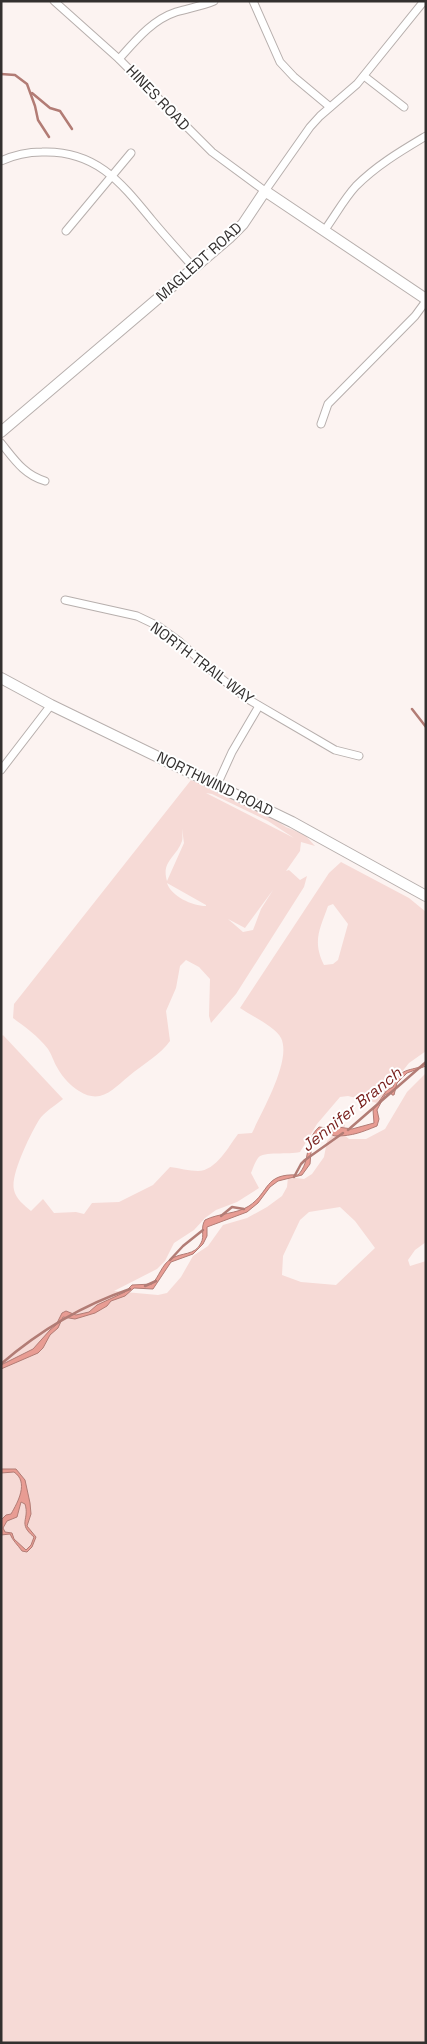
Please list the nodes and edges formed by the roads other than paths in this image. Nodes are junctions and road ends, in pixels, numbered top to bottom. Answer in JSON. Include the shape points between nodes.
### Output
{"nodes":[{"id":1,"x":54,"y":1,"type":"edge"},
{"id":2,"x":253,"y":1,"type":"edge"},
{"id":3,"x":424,"y":1,"type":"edge"},
{"id":4,"x":210,"y":2,"type":"edge"},
{"id":5,"x":119,"y":59,"type":"junction"},
{"id":6,"x":364,"y":76,"type":"junction"},
{"id":7,"x":330,"y":107,"type":"junction"},
{"id":8,"x":404,"y":107,"type":"dead end"},
{"id":9,"x":426,"y":136,"type":"edge"},
{"id":10,"x":131,"y":153,"type":"dead end"},
{"id":11,"x":1,"y":161,"type":"edge"},
{"id":12,"x":112,"y":175,"type":"junction"},
{"id":13,"x":265,"y":191,"type":"junction"},
{"id":14,"x":324,"y":230,"type":"junction"},
{"id":15,"x":66,"y":231,"type":"dead end"},
{"id":16,"x":194,"y":268,"type":"junction"},
{"id":17,"x":426,"y":300,"type":"edge"},
{"id":18,"x":321,"y":424,"type":"dead end"},
{"id":19,"x":1,"y":432,"type":"edge"},
{"id":20,"x":1,"y":443,"type":"edge"},
{"id":21,"x":45,"y":481,"type":"dead end"},
{"id":22,"x":65,"y":600,"type":"dead end"},
{"id":23,"x":1,"y":678,"type":"edge"},
{"id":24,"x":51,"y":705,"type":"junction"},
{"id":25,"x":259,"y":706,"type":"junction"},
{"id":26,"x":359,"y":756,"type":"dead end"},
{"id":27,"x":1,"y":770,"type":"edge"},
{"id":28,"x":217,"y":785,"type":"junction"},
{"id":29,"x":426,"y":896,"type":"edge"}],
"edges":[{"from":1,"to":5,"type":"street","name":"HINES ROAD"},
{"from":2,"to":7,"type":"street","via":[[280,62]]},
{"from":3,"to":6,"type":"street"},
{"from":4,"to":5,"type":"street","via":[[175,12],[154,24]]},
{"from":5,"to":13,"type":"street","name":"HINES ROAD","via":[[212,152]]},
{"from":6,"to":7,"type":"street"},
{"from":6,"to":8,"type":"street"},
{"from":7,"to":13,"type":"street","via":[[300,139]]},
{"from":9,"to":14,"type":"street","via":[[389,158],[367,176],[350,193]]},
{"from":10,"to":12,"type":"street"},
{"from":11,"to":12,"type":"street","via":[[35,152],[61,152],[86,159]]},
{"from":12,"to":15,"type":"street"},
{"from":12,"to":16,"type":"street"},
{"from":13,"to":14,"type":"street"},
{"from":13,"to":16,"type":"street","name":"MAGLEDT ROAD","via":[[243,224]]},
{"from":14,"to":17,"type":"street"},
{"from":16,"to":19,"type":"street","name":"MAGLEDT ROAD"},
{"from":17,"to":18,"type":"street","via":[[416,316],[328,404]]},
{"from":20,"to":21,"type":"street","via":[[24,470]]},
{"from":22,"to":25,"type":"street","name":"NORTH TRAIL WAY","via":[[137,616],[158,626],[232,688]]},
{"from":23,"to":24,"type":"street","name":"NORTHWIND ROAD"},
{"from":24,"to":27,"type":"street"},
{"from":24,"to":28,"type":"street","name":"NORTHWIND ROAD"},
{"from":25,"to":26,"type":"street","name":"NORTH TRAIL WAY","via":[[336,750]]},
{"from":25,"to":28,"type":"street"},
{"from":28,"to":29,"type":"street","name":"NORTHWIND ROAD","via":[[337,845]]}]}
